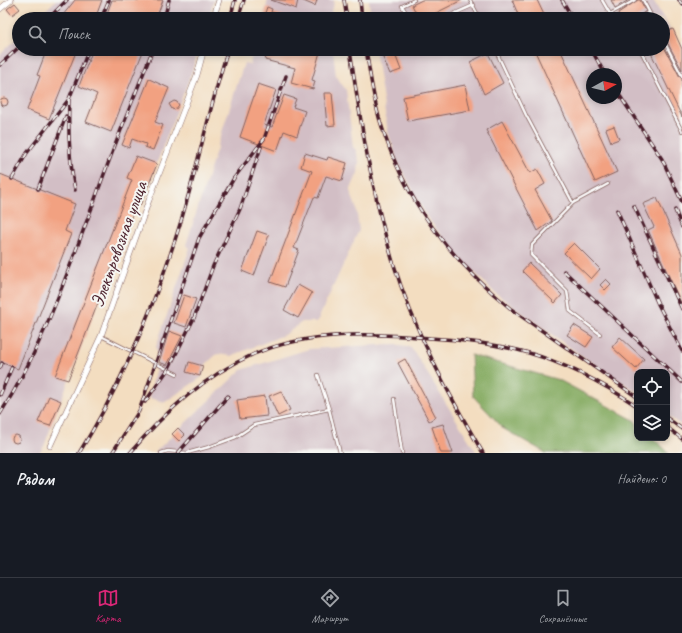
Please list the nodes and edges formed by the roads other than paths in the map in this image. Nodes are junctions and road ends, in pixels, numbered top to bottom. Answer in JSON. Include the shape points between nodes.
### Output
{"nodes":[{"id":1,"x":11,"y":0,"type":"edge"},
{"id":2,"x":219,"y":0,"type":"edge"},
{"id":3,"x":414,"y":0,"type":"edge"},
{"id":4,"x":470,"y":0,"type":"edge"},
{"id":5,"x":602,"y":0,"type":"edge"},
{"id":6,"x":635,"y":0,"type":"edge"},
{"id":7,"x":643,"y":0,"type":"edge"},
{"id":8,"x":474,"y":5,"type":"junction"},
{"id":9,"x":0,"y":9,"type":"edge"},
{"id":10,"x":215,"y":12,"type":"edge"},
{"id":11,"x":406,"y":12,"type":"edge"},
{"id":12,"x":458,"y":12,"type":"edge"},
{"id":13,"x":477,"y":12,"type":"edge"},
{"id":14,"x":609,"y":12,"type":"edge"},
{"id":15,"x":614,"y":12,"type":"edge"},
{"id":16,"x":649,"y":12,"type":"edge"},
{"id":17,"x":670,"y":53,"type":"edge"},
{"id":18,"x":202,"y":56,"type":"edge"},
{"id":19,"x":498,"y":56,"type":"edge"},
{"id":20,"x":644,"y":56,"type":"edge"},
{"id":21,"x":682,"y":76,"type":"edge"},
{"id":22,"x":682,"y":131,"type":"edge"},
{"id":23,"x":608,"y":184,"type":"dead end"},
{"id":24,"x":574,"y":203,"type":"junction"},
{"id":25,"x":600,"y":334,"type":"dead end"},
{"id":26,"x":101,"y":336,"type":"junction"},
{"id":27,"x":177,"y":374,"type":"dead end"},
{"id":28,"x":318,"y":376,"type":"dead end"},
{"id":29,"x":394,"y":399,"type":"dead end"},
{"id":30,"x":329,"y":409,"type":"junction"},
{"id":31,"x":50,"y":446,"type":"dead end"},
{"id":32,"x":161,"y":453,"type":"edge"},
{"id":33,"x":340,"y":453,"type":"edge"},
{"id":34,"x":402,"y":453,"type":"edge"}],
"edges":[{"from":1,"to":9,"type":"street"},
{"from":2,"to":10,"type":"street"},
{"from":3,"to":11,"type":"lane","via":[[402,6]]},
{"from":4,"to":8,"type":"lane"},
{"from":5,"to":14,"type":"lane"},
{"from":6,"to":15,"type":"lane"},
{"from":7,"to":16,"type":"lane"},
{"from":8,"to":12,"type":"lane"},
{"from":8,"to":13,"type":"lane"},
{"from":17,"to":21,"type":"lane"},
{"from":18,"to":26,"type":"street","name":"Электровозная улица"},
{"from":19,"to":24,"type":"lane","via":[[526,115]]},
{"from":20,"to":22,"type":"lane"},
{"from":23,"to":24,"type":"lane"},
{"from":24,"to":25,"type":"lane","via":[[532,245],[531,255],[567,291],[570,311]]},
{"from":26,"to":27,"type":"lane"},
{"from":26,"to":31,"type":"street","name":"Электровозная улица"},
{"from":28,"to":30,"type":"lane"},
{"from":29,"to":34,"type":"lane"},
{"from":30,"to":32,"type":"lane","via":[[254,425],[236,437],[187,453]]},
{"from":30,"to":33,"type":"lane"}]}
